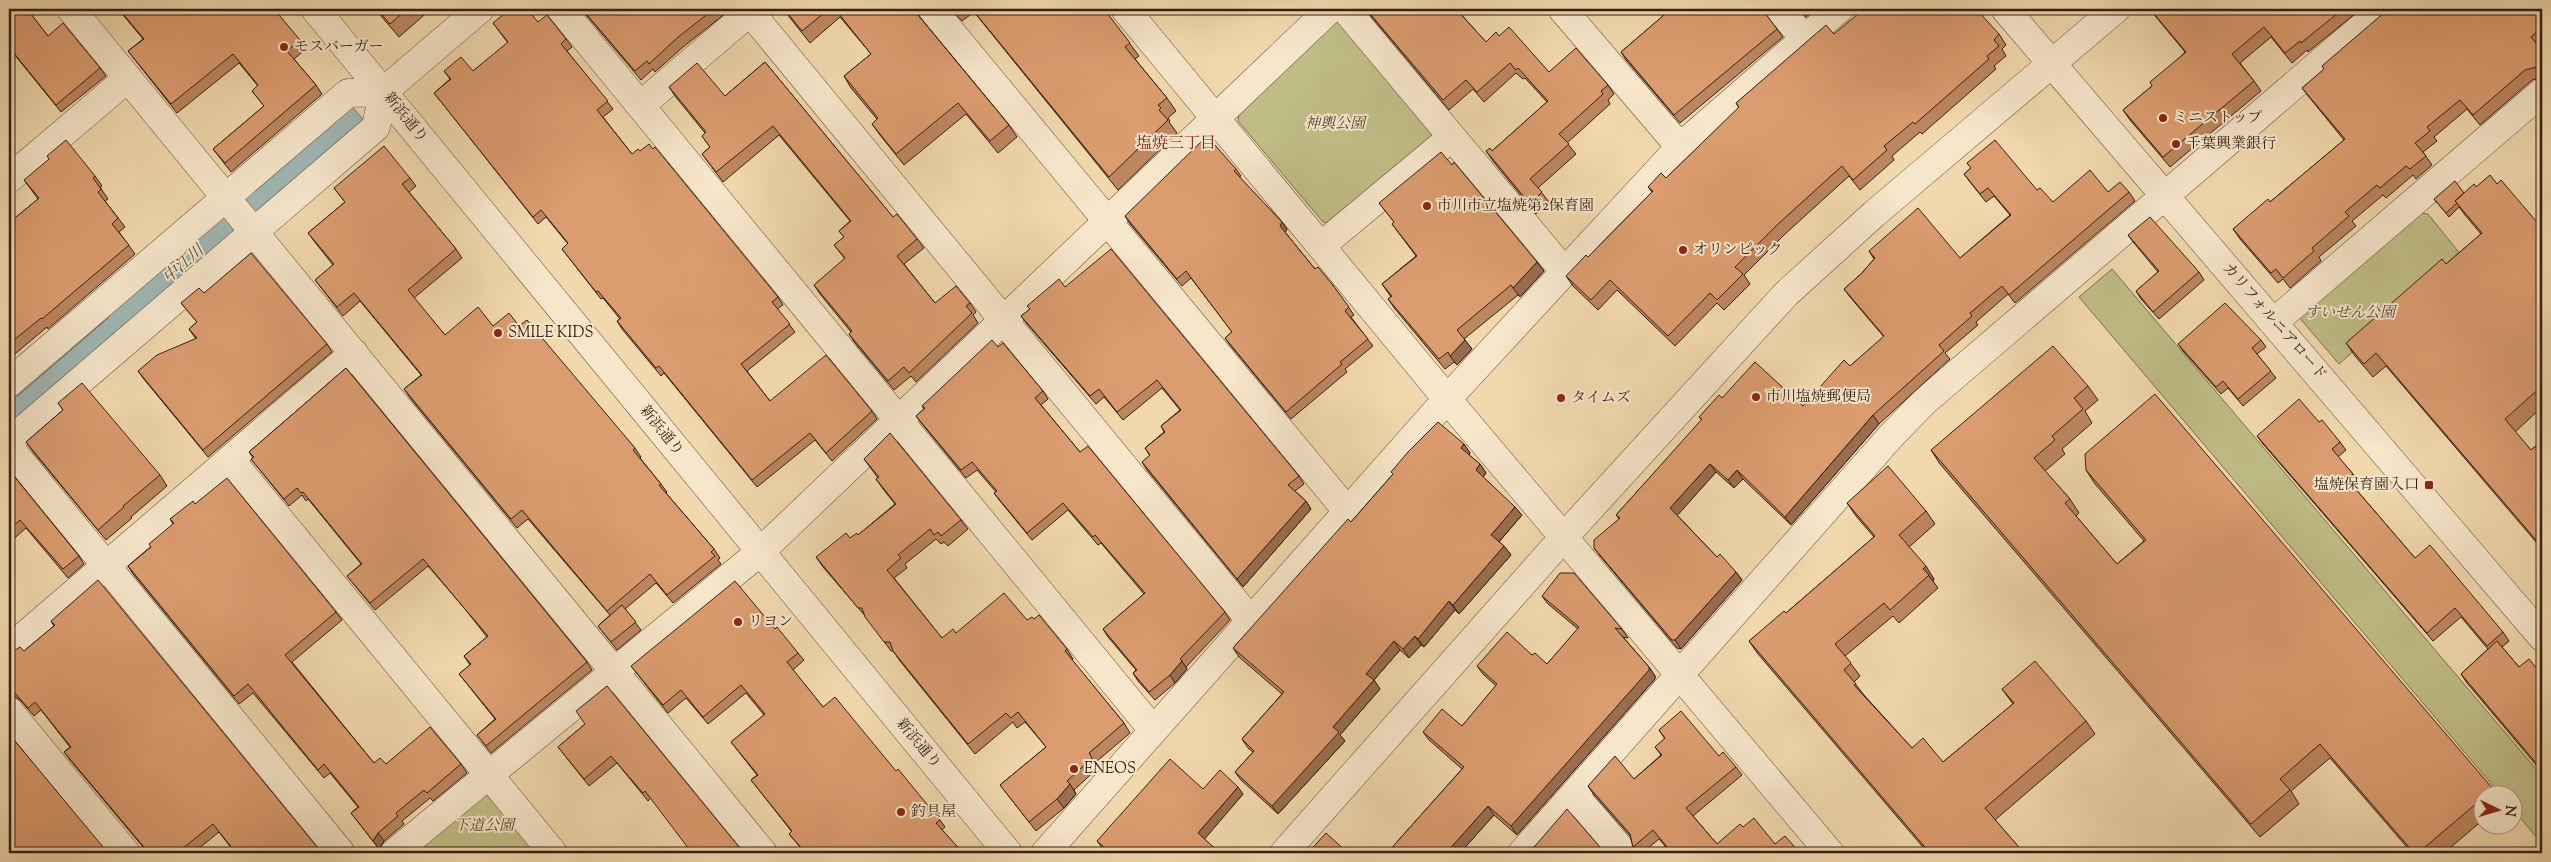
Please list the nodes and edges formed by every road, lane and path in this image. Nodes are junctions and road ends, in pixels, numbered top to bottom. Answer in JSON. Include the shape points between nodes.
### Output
{"nodes":[{"id":1,"x":71,"y":9,"type":"edge"},
{"id":2,"x":315,"y":9,"type":"edge"},
{"id":3,"x":480,"y":9,"type":"edge"},
{"id":4,"x":561,"y":9,"type":"edge"},
{"id":5,"x":932,"y":9,"type":"edge"},
{"id":6,"x":1125,"y":9,"type":"edge"},
{"id":7,"x":1330,"y":9,"type":"edge"},
{"id":8,"x":1345,"y":9,"type":"edge"},
{"id":9,"x":1562,"y":9,"type":"edge"},
{"id":10,"x":1779,"y":9,"type":"edge"},
{"id":11,"x":1839,"y":9,"type":"edge"},
{"id":12,"x":2005,"y":9,"type":"edge"},
{"id":13,"x":2116,"y":9,"type":"edge"},
{"id":14,"x":2383,"y":9,"type":"edge"},
{"id":15,"x":752,"y":10,"type":"edge"},
{"id":16,"x":1804,"y":38,"type":"junction"},
{"id":17,"x":2052,"y":64,"type":"junction"},
{"id":18,"x":128,"y":78,"type":"junction"},
{"id":19,"x":383,"y":92,"type":"junction"},
{"id":20,"x":2540,"y":99,"type":"edge"},
{"id":21,"x":641,"y":105,"type":"junction"},
{"id":22,"x":1215,"y":118,"type":"junction"},
{"id":23,"x":1452,"y":136,"type":"junction"},
{"id":24,"x":1680,"y":147,"type":"junction"},
{"id":25,"x":9,"y":179,"type":"edge"},
{"id":26,"x":2164,"y":195,"type":"junction"},
{"id":27,"x":229,"y":201,"type":"junction"},
{"id":28,"x":1108,"y":221,"type":"junction"},
{"id":29,"x":252,"y":229,"type":"junction"},
{"id":30,"x":1322,"y":246,"type":"junction"},
{"id":31,"x":1564,"y":271,"type":"junction"},
{"id":32,"x":1003,"y":320,"type":"junction"},
{"id":33,"x":2274,"y":322,"type":"junction"},
{"id":34,"x":354,"y":353,"type":"junction"},
{"id":35,"x":9,"y":383,"type":"edge"},
{"id":36,"x":1447,"y":399,"type":"junction"},
{"id":37,"x":900,"y":419,"type":"junction"},
{"id":38,"x":9,"y":442,"type":"edge"},
{"id":39,"x":9,"y":447,"type":"edge"},
{"id":40,"x":230,"y":458,"type":"junction"},
{"id":41,"x":1348,"y":512,"type":"junction"},
{"id":42,"x":1563,"y":538,"type":"junction"},
{"id":43,"x":760,"y":552,"type":"junction"},
{"id":44,"x":105,"y":567,"type":"junction"},
{"id":45,"x":1251,"y":621,"type":"junction"},
{"id":46,"x":2542,"y":637,"type":"edge"},
{"id":47,"x":9,"y":649,"type":"edge"},
{"id":48,"x":614,"y":672,"type":"junction"},
{"id":49,"x":1679,"y":676,"type":"junction"},
{"id":50,"x":9,"y":711,"type":"edge"},
{"id":51,"x":1154,"y":730,"type":"junction"},
{"id":52,"x":490,"y":775,"type":"junction"},
{"id":53,"x":1575,"y":796,"type":"junction"},
{"id":54,"x":126,"y":853,"type":"edge"},
{"id":55,"x":341,"y":853,"type":"edge"},
{"id":56,"x":394,"y":853,"type":"edge"},
{"id":57,"x":553,"y":853,"type":"edge"},
{"id":58,"x":763,"y":853,"type":"edge"},
{"id":59,"x":1008,"y":853,"type":"edge"},
{"id":60,"x":1045,"y":853,"type":"edge"},
{"id":61,"x":1284,"y":853,"type":"edge"},
{"id":62,"x":1522,"y":853,"type":"edge"},
{"id":63,"x":1624,"y":853,"type":"edge"},
{"id":64,"x":1830,"y":853,"type":"edge"}],
"edges":[{"from":1,"to":18,"type":"street"},
{"from":2,"to":19,"type":"street","name":"新浜通り"},
{"from":3,"to":19,"type":"street"},
{"from":4,"to":21,"type":"street"},
{"from":5,"to":28,"type":"street"},
{"from":6,"to":22,"type":"street"},
{"from":7,"to":22,"type":"street"},
{"from":8,"to":23,"type":"street"},
{"from":9,"to":24,"type":"street"},
{"from":10,"to":16,"type":"street"},
{"from":11,"to":16,"type":"street"},
{"from":12,"to":17,"type":"street","name":"カリフォルニアロード"},
{"from":13,"to":17,"type":"street"},
{"from":14,"to":26,"type":"street"},
{"from":15,"to":21,"type":"street"},
{"from":15,"to":32,"type":"street"},
{"from":16,"to":24,"type":"street"},
{"from":17,"to":26,"type":"street","name":"カリフォルニアロード"},
{"from":17,"to":42,"type":"street","via":[[1874,214],[1786,294]]},
{"from":18,"to":25,"type":"street"},
{"from":18,"to":27,"type":"street"},
{"from":19,"to":27,"type":"street","via":[[348,94]]},
{"from":19,"to":29,"type":"street","via":[[376,127]]},
{"from":19,"to":43,"type":"street","name":"新浜通り"},
{"from":20,"to":33,"type":"street"},
{"from":21,"to":37,"type":"street"},
{"from":22,"to":28,"type":"street"},
{"from":22,"to":30,"type":"street"},
{"from":23,"to":30,"type":"street"},
{"from":23,"to":31,"type":"street"},
{"from":24,"to":31,"type":"street"},
{"from":26,"to":33,"type":"street","name":"カリフォルニアロード"},
{"from":26,"to":49,"type":"street","via":[[1925,401]]},
{"from":27,"to":29,"type":"street"},
{"from":27,"to":35,"type":"street"},
{"from":28,"to":32,"type":"street"},
{"from":28,"to":41,"type":"street"},
{"from":29,"to":34,"type":"street"},
{"from":29,"to":38,"type":"street"},
{"from":30,"to":36,"type":"street"},
{"from":31,"to":36,"type":"street"},
{"from":32,"to":37,"type":"street"},
{"from":32,"to":45,"type":"street"},
{"from":33,"to":46,"type":"street","name":"カリフォルニアロード"},
{"from":34,"to":40,"type":"street"},
{"from":34,"to":48,"type":"street"},
{"from":36,"to":41,"type":"street"},
{"from":36,"to":42,"type":"street"},
{"from":37,"to":43,"type":"street"},
{"from":37,"to":51,"type":"street"},
{"from":39,"to":44,"type":"street"},
{"from":40,"to":44,"type":"street"},
{"from":40,"to":52,"type":"street"},
{"from":41,"to":45,"type":"street"},
{"from":42,"to":49,"type":"street"},
{"from":42,"to":61,"type":"street"},
{"from":43,"to":48,"type":"street"},
{"from":43,"to":59,"type":"street","name":"新浜通り"},
{"from":44,"to":47,"type":"street"},
{"from":44,"to":55,"type":"street"},
{"from":45,"to":51,"type":"street"},
{"from":48,"to":52,"type":"street"},
{"from":48,"to":58,"type":"street"},
{"from":49,"to":53,"type":"street"},
{"from":49,"to":64,"type":"street"},
{"from":50,"to":54,"type":"street"},
{"from":51,"to":60,"type":"street"},
{"from":52,"to":56,"type":"street"},
{"from":52,"to":57,"type":"street"},
{"from":53,"to":62,"type":"street"},
{"from":53,"to":63,"type":"street"}]}
